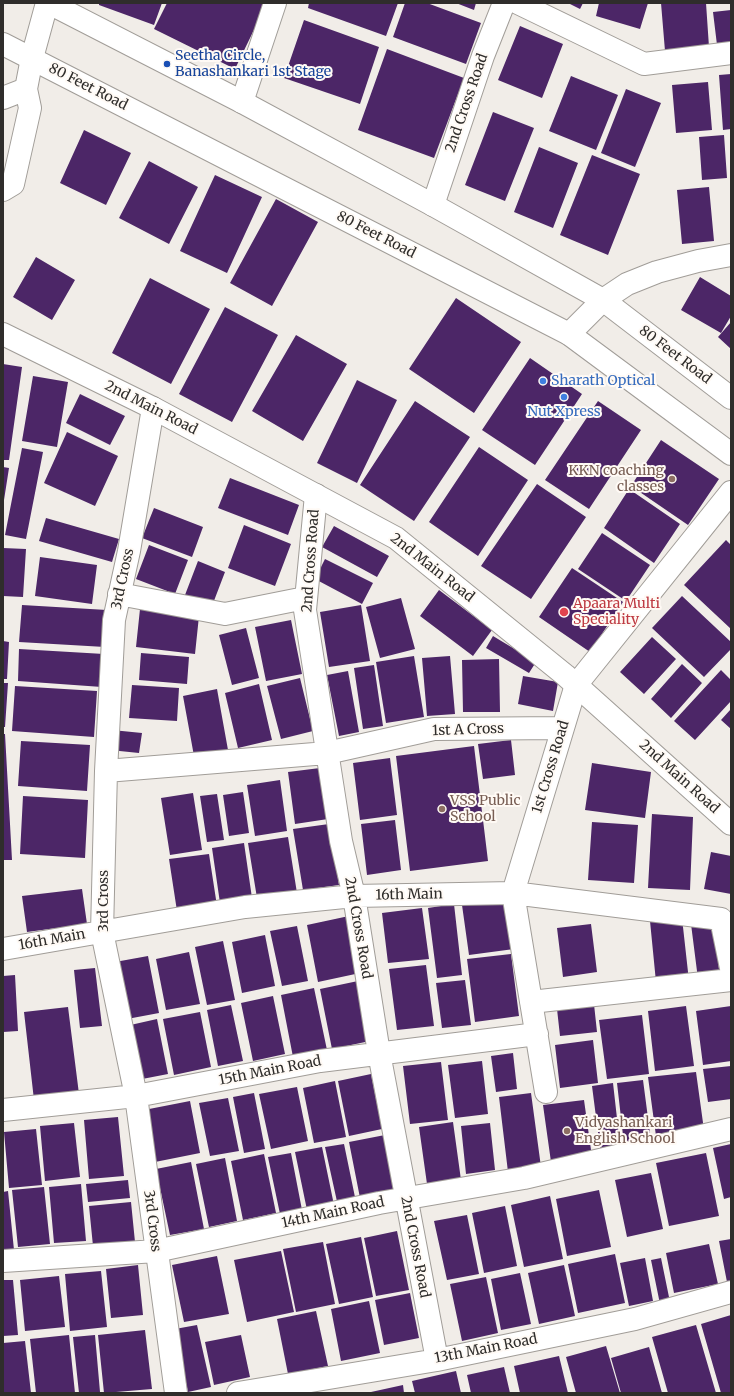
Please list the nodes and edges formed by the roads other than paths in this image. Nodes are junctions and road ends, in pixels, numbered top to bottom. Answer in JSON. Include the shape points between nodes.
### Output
{"nodes":[{"id":1,"x":48,"y":3,"type":"edge"},
{"id":2,"x":275,"y":3,"type":"edge"},
{"id":3,"x":504,"y":3,"type":"edge"},
{"id":4,"x":518,"y":3,"type":"edge"},
{"id":5,"x":3,"y":44,"type":"edge"},
{"id":6,"x":731,"y":53,"type":"edge"},
{"id":7,"x":32,"y":58,"type":"junction"},
{"id":8,"x":26,"y":89,"type":"junction"},
{"id":9,"x":3,"y":98,"type":"edge"},
{"id":10,"x":242,"y":102,"type":"junction"},
{"id":11,"x":3,"y":190,"type":"edge"},
{"id":12,"x":433,"y":205,"type":"junction"},
{"id":13,"x":731,"y":255,"type":"edge"},
{"id":14,"x":603,"y":300,"type":"junction"},
{"id":15,"x":3,"y":334,"type":"edge"},
{"id":16,"x":569,"y":334,"type":"junction"},
{"id":17,"x":731,"y":398,"type":"edge"},
{"id":18,"x":153,"y":408,"type":"junction"},
{"id":19,"x":731,"y":454,"type":"edge"},
{"id":20,"x":731,"y":492,"type":"edge"},
{"id":21,"x":316,"y":495,"type":"junction"},
{"id":22,"x":119,"y":594,"type":"junction"},
{"id":23,"x":306,"y":598,"type":"junction"},
{"id":24,"x":576,"y":685,"type":"junction"},
{"id":25,"x":563,"y":728,"type":"junction"},
{"id":26,"x":327,"y":753,"type":"junction"},
{"id":27,"x":106,"y":770,"type":"junction"},
{"id":28,"x":731,"y":824,"type":"edge"},
{"id":29,"x":513,"y":893,"type":"junction"},
{"id":30,"x":354,"y":896,"type":"junction"},
{"id":31,"x":102,"y":932,"type":"junction"},
{"id":32,"x":3,"y":949,"type":"edge"},
{"id":33,"x":731,"y":968,"type":"edge"},
{"id":34,"x":731,"y":980,"type":"edge"},
{"id":35,"x":531,"y":1002,"type":"junction"},
{"id":36,"x":537,"y":1034,"type":"junction"},
{"id":37,"x":379,"y":1053,"type":"junction"},
{"id":38,"x":546,"y":1092,"type":"dead end"},
{"id":39,"x":136,"y":1096,"type":"junction"},
{"id":40,"x":3,"y":1110,"type":"edge"},
{"id":41,"x":731,"y":1128,"type":"edge"},
{"id":42,"x":406,"y":1199,"type":"junction"},
{"id":43,"x":156,"y":1251,"type":"junction"},
{"id":44,"x":3,"y":1261,"type":"edge"},
{"id":45,"x":731,"y":1292,"type":"edge"},
{"id":46,"x":437,"y":1360,"type":"junction"},
{"id":47,"x":176,"y":1393,"type":"edge"},
{"id":48,"x":238,"y":1393,"type":"edge"}],
"edges":[{"from":1,"to":7,"type":"street"},
{"from":1,"to":10,"type":"street","name":"80 Feet Road"},
{"from":2,"to":10,"type":"street"},
{"from":3,"to":12,"type":"street","name":"2nd Cross Road","via":[[483,56]]},
{"from":4,"to":6,"type":"street","via":[[644,64]]},
{"from":5,"to":7,"type":"street","name":"80 Feet Road"},
{"from":7,"to":8,"type":"street"},
{"from":7,"to":16,"type":"street","name":"80 Feet Road"},
{"from":8,"to":9,"type":"street"},
{"from":8,"to":11,"type":"street","via":[[30,108],[13,184]]},
{"from":10,"to":12,"type":"street","name":"80 Feet Road"},
{"from":12,"to":14,"type":"street","name":"80 Feet Road"},
{"from":13,"to":14,"type":"street","via":[[656,272],[627,284]]},
{"from":14,"to":16,"type":"street"},
{"from":14,"to":17,"type":"street","name":"80 Feet Road"},
{"from":15,"to":18,"type":"street","name":"2nd Main Road"},
{"from":16,"to":19,"type":"street","name":"80 Feet Road"},
{"from":18,"to":21,"type":"street","name":"2nd Main Road"},
{"from":18,"to":22,"type":"street","name":"3rd Cross","via":[[129,551]]},
{"from":20,"to":24,"type":"street","name":"1st Cross Road"},
{"from":21,"to":23,"type":"street","name":"2nd Cross Road"},
{"from":21,"to":24,"type":"street","name":"2nd Main Road","via":[[396,538]]},
{"from":22,"to":23,"type":"street","via":[[225,614]]},
{"from":22,"to":27,"type":"street","name":"3rd Cross","via":[[114,620]]},
{"from":23,"to":26,"type":"street","name":"2nd Cross Road","via":[[305,610]]},
{"from":24,"to":25,"type":"street","name":"1st Cross Road"},
{"from":24,"to":28,"type":"street","name":"2nd Main Road"},
{"from":25,"to":26,"type":"street","name":"1st A Cross","via":[[434,729]]},
{"from":25,"to":29,"type":"street","name":"1st Cross Road"},
{"from":26,"to":27,"type":"street","name":"1st A Cross"},
{"from":26,"to":30,"type":"street","name":"2nd Cross Road","via":[[341,841]]},
{"from":27,"to":31,"type":"street","name":"3rd Cross"},
{"from":29,"to":30,"type":"street","name":"16th Main"},
{"from":29,"to":33,"type":"street","name":"16th Main","via":[[721,919]]},
{"from":29,"to":35,"type":"street","name":"1st Cross Road"},
{"from":30,"to":31,"type":"street","name":"16th Main","via":[[245,907]]},
{"from":30,"to":37,"type":"street","name":"2nd Cross Road"},
{"from":31,"to":32,"type":"street","name":"16th Main"},
{"from":31,"to":39,"type":"street","name":"3rd Cross"},
{"from":34,"to":35,"type":"street"},
{"from":35,"to":36,"type":"street","name":"1st Cross Road"},
{"from":36,"to":37,"type":"street","name":"15th Main Road"},
{"from":36,"to":38,"type":"street","name":"1st Cross Road"},
{"from":37,"to":39,"type":"street","name":"15th Main Road","via":[[320,1061]]},
{"from":37,"to":42,"type":"street","name":"2nd Cross Road"},
{"from":39,"to":40,"type":"street","name":"15th Main Road"},
{"from":39,"to":43,"type":"street","name":"3rd Cross"},
{"from":41,"to":42,"type":"street","name":"14th Main Road","via":[[524,1178]]},
{"from":42,"to":43,"type":"street","name":"14th Main Road"},
{"from":42,"to":46,"type":"street","name":"2nd Cross Road"},
{"from":43,"to":44,"type":"street","name":"14th Main Road"},
{"from":43,"to":47,"type":"street","name":"3rd Cross"},
{"from":45,"to":46,"type":"street","name":"13th Main Road","via":[[635,1319]]},
{"from":46,"to":48,"type":"street","name":"13th Main Road"}]}
